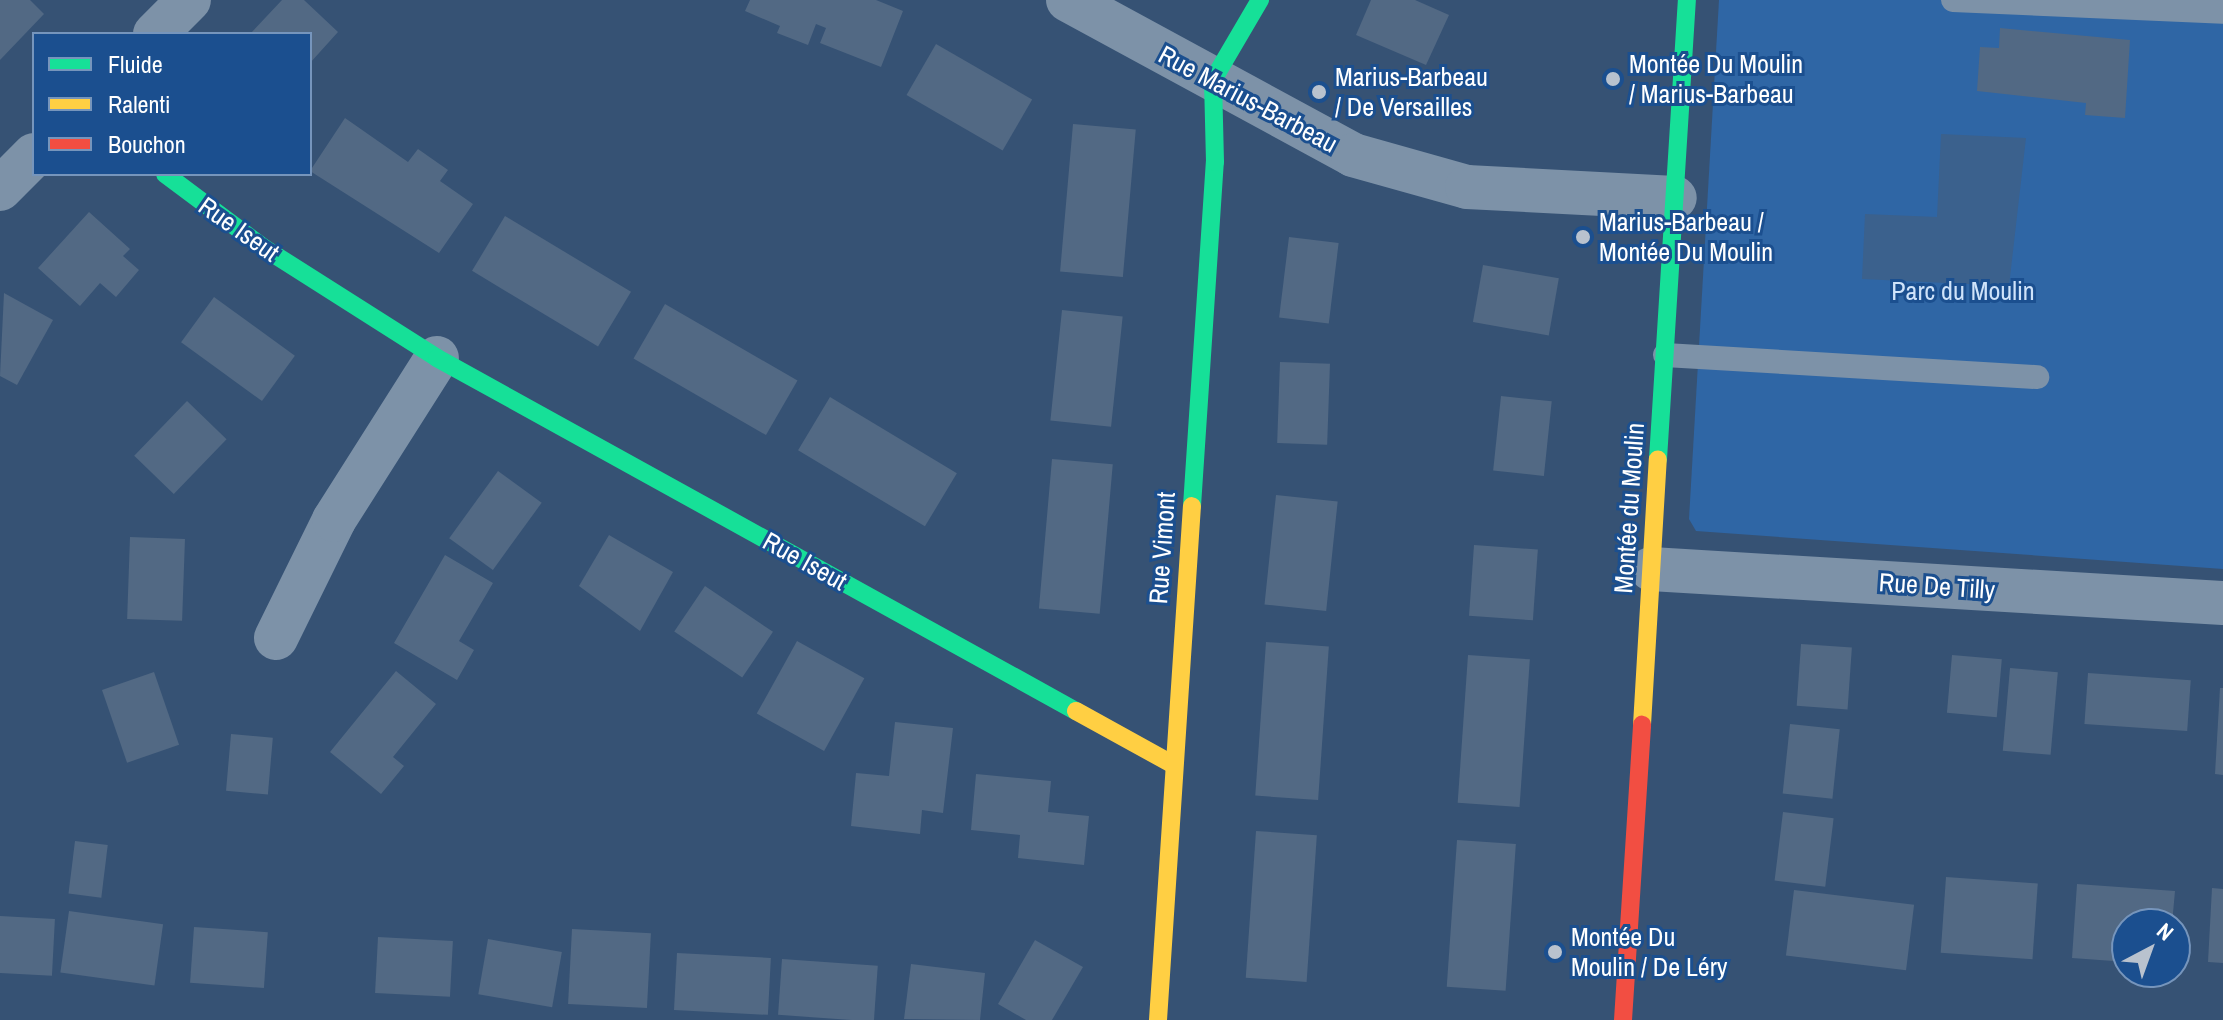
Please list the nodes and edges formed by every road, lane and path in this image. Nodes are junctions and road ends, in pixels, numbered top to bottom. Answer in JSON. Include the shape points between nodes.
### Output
{"nodes":[{"id":1,"x":189,"y":0,"type":"edge"},
{"id":2,"x":1068,"y":0,"type":"edge"},
{"id":3,"x":1260,"y":0,"type":"edge"},
{"id":4,"x":1687,"y":0,"type":"edge"},
{"id":5,"x":1953,"y":0,"type":"edge"},
{"id":6,"x":2223,"y":12,"type":"edge"},
{"id":7,"x":157,"y":32,"type":"edge"},
{"id":8,"x":1213,"y":80,"type":"junction"},
{"id":9,"x":32,"y":157,"type":"edge"},
{"id":10,"x":168,"y":176,"type":"edge"},
{"id":11,"x":0,"y":189,"type":"edge"},
{"id":12,"x":1675,"y":198,"type":"junction"},
{"id":13,"x":1665,"y":355,"type":"junction"},
{"id":14,"x":437,"y":358,"type":"junction"},
{"id":15,"x":2037,"y":377,"type":"dead end"},
{"id":16,"x":1651,"y":569,"type":"junction"},
{"id":17,"x":2223,"y":603,"type":"edge"},
{"id":18,"x":276,"y":638,"type":"dead end"},
{"id":19,"x":1172,"y":764,"type":"junction"},
{"id":20,"x":1158,"y":1020,"type":"edge"},
{"id":21,"x":1623,"y":1020,"type":"edge"}],
"edges":[{"from":1,"to":7,"type":"street"},
{"from":2,"to":8,"type":"street","name":"Rue Marius-Barbeau"},
{"from":3,"to":8,"type":"street"},
{"from":4,"to":12,"type":"street","name":"Montée du Moulin"},
{"from":5,"to":6,"type":"lane"},
{"from":8,"to":12,"type":"street","name":"Rue Marius-Barbeau","via":[[1353,155],[1430,180]]},
{"from":8,"to":19,"type":"street","name":"Rue Vimont","via":[[1215,162]]},
{"from":9,"to":11,"type":"street"},
{"from":10,"to":14,"type":"street","name":"Rue Iseut","via":[[264,248]]},
{"from":12,"to":13,"type":"street","name":"Montée du Moulin"},
{"from":13,"to":15,"type":"lane"},
{"from":13,"to":16,"type":"street","name":"Montée du Moulin"},
{"from":14,"to":18,"type":"street","via":[[334,520]]},
{"from":14,"to":19,"type":"street","name":"Rue Iseut"},
{"from":16,"to":17,"type":"street","name":"Rue De Tilly"},
{"from":16,"to":21,"type":"street","name":"Montée du Moulin"},
{"from":19,"to":20,"type":"street","name":"Rue Vimont"}]}
